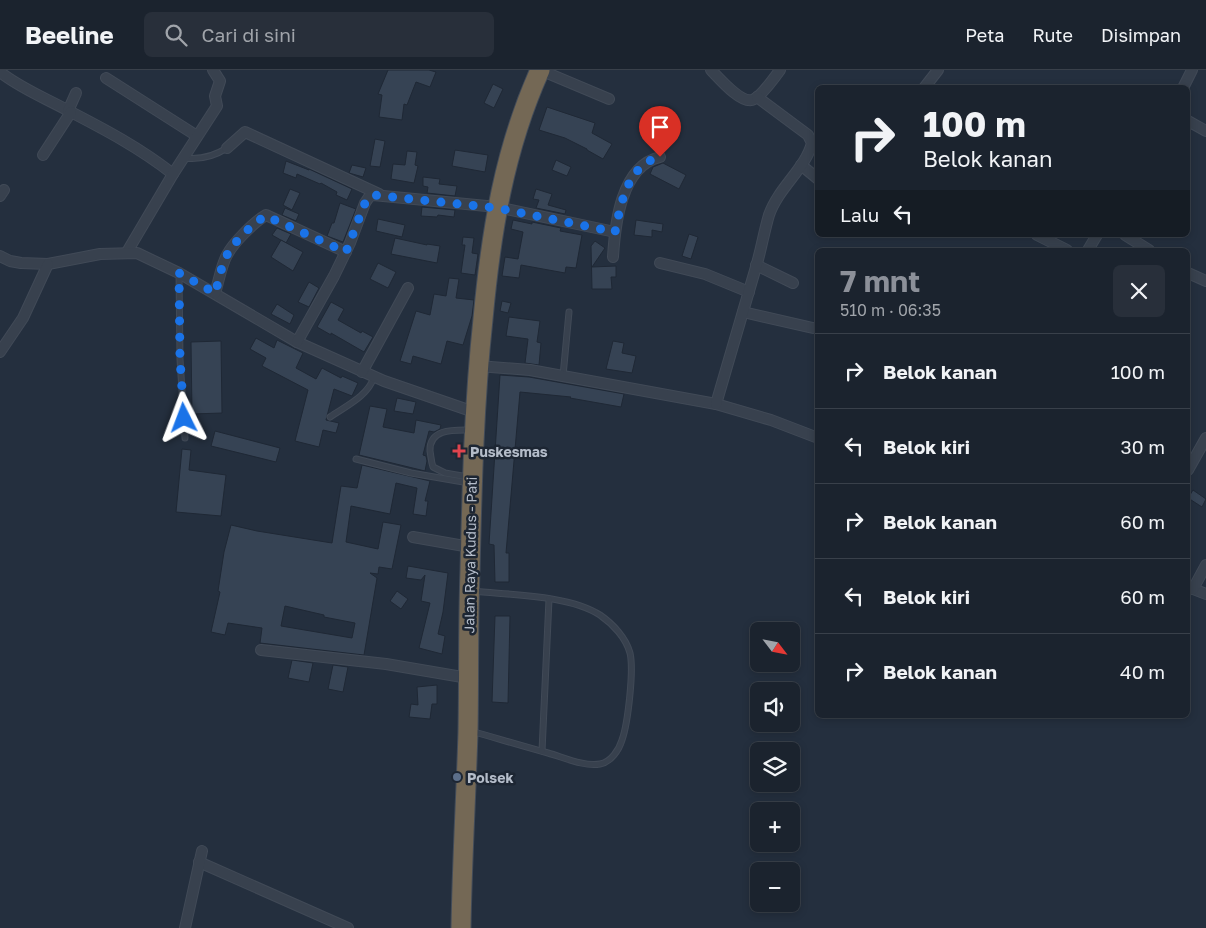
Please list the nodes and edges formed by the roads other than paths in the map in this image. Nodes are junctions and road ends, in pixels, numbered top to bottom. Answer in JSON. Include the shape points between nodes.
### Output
{"nodes":[{"id":1,"x":213,"y":70,"type":"edge"},
{"id":2,"x":540,"y":70,"type":"edge"},
{"id":3,"x":711,"y":70,"type":"edge"},
{"id":4,"x":780,"y":70,"type":"edge"},
{"id":5,"x":938,"y":70,"type":"edge"},
{"id":6,"x":1192,"y":70,"type":"edge"},
{"id":7,"x":0,"y":72,"type":"edge"},
{"id":8,"x":106,"y":78,"type":"dead end"},
{"id":9,"x":926,"y":85,"type":"edge"},
{"id":10,"x":1184,"y":85,"type":"edge"},
{"id":11,"x":76,"y":94,"type":"dead end"},
{"id":12,"x":757,"y":97,"type":"junction"},
{"id":13,"x":609,"y":99,"type":"dead end"},
{"id":14,"x":69,"y":111,"type":"junction"},
{"id":15,"x":1190,"y":122,"type":"edge"},
{"id":16,"x":1206,"y":131,"type":"edge"},
{"id":17,"x":197,"y":136,"type":"junction"},
{"id":18,"x":226,"y":148,"type":"joint"},
{"id":19,"x":42,"y":155,"type":"dead end"},
{"id":20,"x":660,"y":157,"type":"dead end"},
{"id":21,"x":184,"y":158,"type":"junction"},
{"id":22,"x":801,"y":165,"type":"junction"},
{"id":23,"x":173,"y":174,"type":"junction"},
{"id":24,"x":815,"y":176,"type":"edge"},
{"id":25,"x":379,"y":194,"type":"junction"},
{"id":26,"x":497,"y":208,"type":"junction"},
{"id":27,"x":615,"y":232,"type":"junction"},
{"id":28,"x":1041,"y":237,"type":"edge"},
{"id":29,"x":1096,"y":237,"type":"edge"},
{"id":30,"x":1127,"y":237,"type":"edge"},
{"id":31,"x":1063,"y":248,"type":"edge"},
{"id":32,"x":1089,"y":248,"type":"edge"},
{"id":33,"x":1146,"y":248,"type":"edge"},
{"id":34,"x":127,"y":252,"type":"junction"},
{"id":35,"x":346,"y":252,"type":"junction"},
{"id":36,"x":0,"y":256,"type":"edge"},
{"id":37,"x":613,"y":257,"type":"dead end"},
{"id":38,"x":660,"y":263,"type":"dead end"},
{"id":39,"x":48,"y":264,"type":"junction"},
{"id":40,"x":756,"y":266,"type":"junction"},
{"id":41,"x":179,"y":273,"type":"junction"},
{"id":42,"x":1190,"y":274,"type":"edge"},
{"id":43,"x":1206,"y":281,"type":"edge"},
{"id":44,"x":793,"y":283,"type":"dead end"},
{"id":45,"x":408,"y":288,"type":"dead end"},
{"id":46,"x":749,"y":292,"type":"junction"},
{"id":47,"x":215,"y":293,"type":"junction"},
{"id":48,"x":569,"y":312,"type":"dead end"},
{"id":49,"x":743,"y":312,"type":"junction"},
{"id":50,"x":813,"y":328,"type":"dead end"},
{"id":51,"x":297,"y":342,"type":"junction"},
{"id":52,"x":0,"y":352,"type":"edge"},
{"id":53,"x":478,"y":366,"type":"junction"},
{"id":54,"x":362,"y":372,"type":"junction"},
{"id":55,"x":374,"y":377,"type":"junction"},
{"id":56,"x":562,"y":377,"type":"junction"},
{"id":57,"x":716,"y":404,"type":"junction"},
{"id":58,"x":330,"y":417,"type":"dead end"},
{"id":59,"x":474,"y":421,"type":"junction"},
{"id":60,"x":815,"y":437,"type":"edge"},
{"id":61,"x":185,"y":438,"type":"dead end"},
{"id":62,"x":1206,"y":438,"type":"edge"},
{"id":63,"x":356,"y":459,"type":"dead end"},
{"id":64,"x":1190,"y":466,"type":"edge"},
{"id":65,"x":472,"y":481,"type":"junction"},
{"id":66,"x":413,"y":537,"type":"dead end"},
{"id":67,"x":470,"y":547,"type":"junction"},
{"id":68,"x":1206,"y":565,"type":"edge"},
{"id":69,"x":1190,"y":588,"type":"edge"},
{"id":70,"x":469,"y":591,"type":"junction"},
{"id":71,"x":1206,"y":594,"type":"edge"},
{"id":72,"x":549,"y":599,"type":"junction"},
{"id":73,"x":261,"y":650,"type":"dead end"},
{"id":74,"x":468,"y":678,"type":"junction"},
{"id":75,"x":468,"y":730,"type":"junction"},
{"id":76,"x":542,"y":751,"type":"junction"},
{"id":77,"x":202,"y":852,"type":"dead end"},
{"id":78,"x":199,"y":862,"type":"junction"},
{"id":79,"x":185,"y":928,"type":"edge"},
{"id":80,"x":348,"y":928,"type":"edge"},
{"id":81,"x":461,"y":928,"type":"edge"}],
"edges":[{"from":1,"to":17,"type":"street","via":[[220,81],[215,96],[217,106]]},
{"from":2,"to":13,"type":"street"},
{"from":2,"to":26,"type":"highway","name":"Jalan Raya Kudus - Pati","via":[[509,152]]},
{"from":3,"to":12,"type":"street","via":[[742,98],[751,100]]},
{"from":4,"to":12,"type":"street"},
{"from":5,"to":9,"type":"street"},
{"from":6,"to":10,"type":"street"},
{"from":7,"to":14,"type":"street"},
{"from":8,"to":17,"type":"street"},
{"from":11,"to":14,"type":"street"},
{"from":12,"to":22,"type":"street","via":[[811,139],[810,149]]},
{"from":14,"to":19,"type":"street"},
{"from":14,"to":23,"type":"street","via":[[126,142]]},
{"from":15,"to":16,"type":"street"},
{"from":17,"to":21,"type":"street"},
{"from":18,"to":21,"type":"lane","via":[[198,160]]},
{"from":18,"to":25,"type":"street","via":[[245,132]]},
{"from":20,"to":27,"type":"street","via":[[645,163],[630,182]]},
{"from":21,"to":23,"type":"street"},
{"from":22,"to":24,"type":"street"},
{"from":22,"to":40,"type":"street","via":[[769,215]]},
{"from":23,"to":34,"type":"street"},
{"from":25,"to":26,"type":"street"},
{"from":25,"to":35,"type":"street","via":[[368,199]]},
{"from":26,"to":27,"type":"street"},
{"from":26,"to":53,"type":"highway","name":"Jalan Raya Kudus - Pati"},
{"from":27,"to":37,"type":"street"},
{"from":28,"to":31,"type":"street"},
{"from":29,"to":32,"type":"street"},
{"from":30,"to":33,"type":"street"},
{"from":34,"to":39,"type":"street"},
{"from":34,"to":41,"type":"street","via":[[147,256]]},
{"from":35,"to":47,"type":"street","via":[[266,216],[259,219],[227,254]]},
{"from":35,"to":51,"type":"street"},
{"from":36,"to":39,"type":"street","via":[[22,263]]},
{"from":38,"to":46,"type":"street","via":[[705,274]]},
{"from":39,"to":52,"type":"street","via":[[23,318]]},
{"from":40,"to":44,"type":"street"},
{"from":40,"to":46,"type":"street"},
{"from":41,"to":47,"type":"street"},
{"from":41,"to":61,"type":"lane"},
{"from":42,"to":43,"type":"street"},
{"from":45,"to":54,"type":"street"},
{"from":46,"to":49,"type":"street"},
{"from":47,"to":51,"type":"street"},
{"from":48,"to":56,"type":"lane"},
{"from":49,"to":50,"type":"street"},
{"from":49,"to":57,"type":"street"},
{"from":51,"to":54,"type":"street"},
{"from":53,"to":56,"type":"street","via":[[530,370]]},
{"from":53,"to":59,"type":"highway","name":"Jalan Raya Kudus - Pati"},
{"from":54,"to":55,"type":"street"},
{"from":55,"to":58,"type":"lane","via":[[366,392]]},
{"from":55,"to":59,"type":"street"},
{"from":56,"to":57,"type":"street"},
{"from":57,"to":60,"type":"street"},
{"from":59,"to":65,"type":"highway","name":"Jalan Raya Kudus - Pati"},
{"from":59,"to":65,"type":"lane","via":[[444,431],[434,437],[430,446],[431,463],[436,469]]},
{"from":62,"to":64,"type":"street"},
{"from":63,"to":65,"type":"lane","via":[[411,473]]},
{"from":65,"to":67,"type":"highway","name":"Jalan Raya Kudus - Pati"},
{"from":66,"to":67,"type":"street"},
{"from":67,"to":70,"type":"highway","name":"Jalan Raya Kudus - Pati"},
{"from":68,"to":69,"type":"street"},
{"from":69,"to":71,"type":"street"},
{"from":70,"to":72,"type":"lane"},
{"from":70,"to":74,"type":"highway","name":"Jalan Raya Kudus - Pati"},
{"from":72,"to":76,"type":"lane"},
{"from":72,"to":76,"type":"lane","via":[[587,608],[616,629],[630,654],[631,682],[622,741],[607,761],[590,764]]},
{"from":73,"to":74,"type":"street","via":[[386,664]]},
{"from":74,"to":75,"type":"highway","name":"Jalan Raya Kudus - Pati"},
{"from":75,"to":76,"type":"lane"},
{"from":75,"to":81,"type":"highway","name":"Jalan Raya Kudus - Pati"},
{"from":77,"to":78,"type":"street"},
{"from":78,"to":79,"type":"street"},
{"from":78,"to":80,"type":"street"}]}
